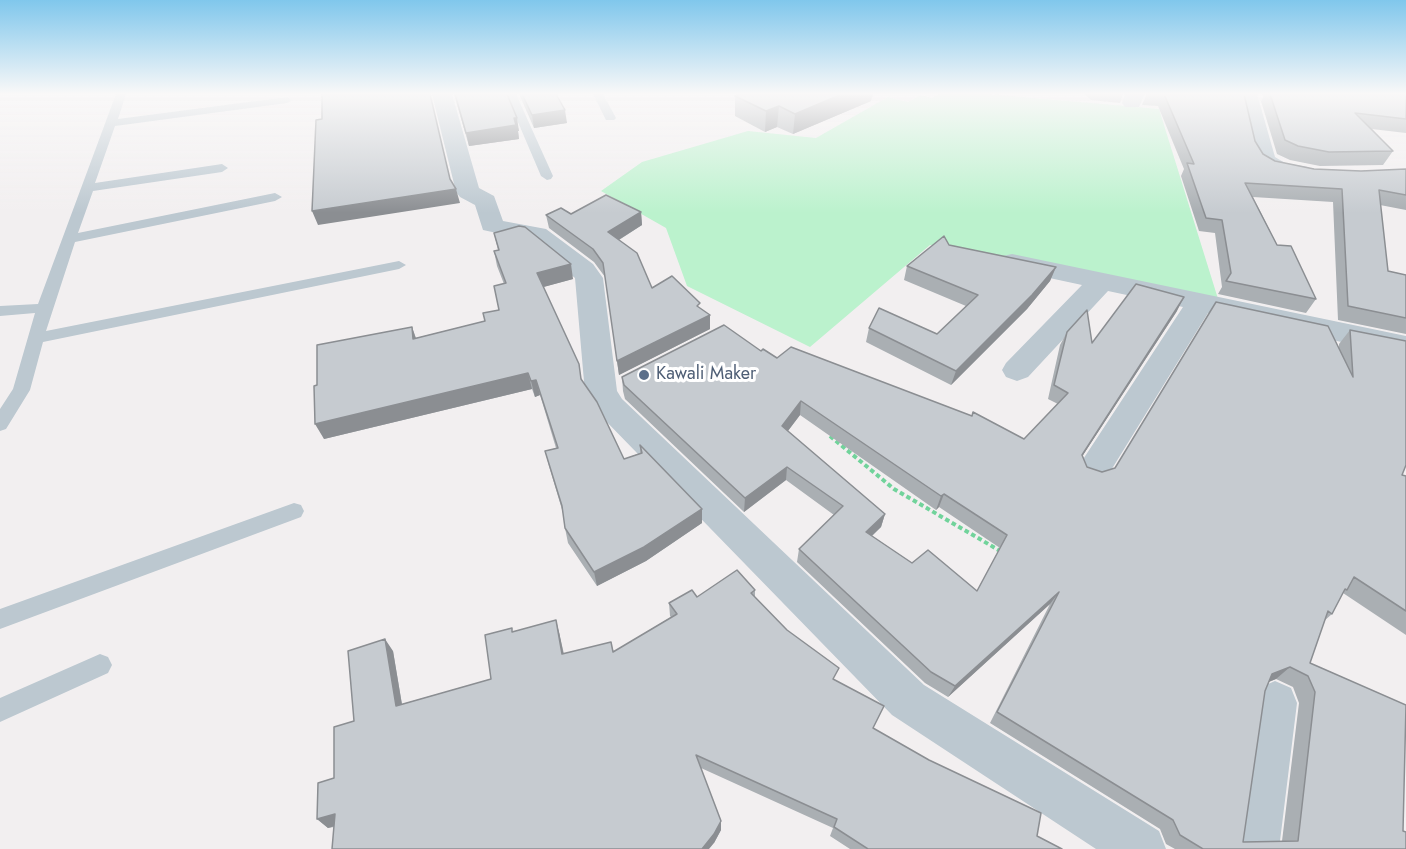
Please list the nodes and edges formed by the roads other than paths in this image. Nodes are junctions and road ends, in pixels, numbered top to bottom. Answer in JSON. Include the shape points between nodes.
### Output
{"nodes":[{"id":1,"x":106,"y":134,"type":"edge"},
{"id":2,"x":453,"y":134,"type":"edge"},
{"id":3,"x":528,"y":134,"type":"edge"},
{"id":4,"x":1257,"y":134,"type":"edge"},
{"id":5,"x":222,"y":168,"type":"dead end"},
{"id":6,"x":1318,"y":172,"type":"edge"},
{"id":7,"x":547,"y":176,"type":"dead end"},
{"id":8,"x":86,"y":188,"type":"junction"},
{"id":9,"x":275,"y":197,"type":"dead end"},
{"id":10,"x":68,"y":238,"type":"junction"},
{"id":11,"x":989,"y":257,"type":"edge"},
{"id":12,"x":399,"y":265,"type":"dead end"},
{"id":13,"x":1102,"y":281,"type":"junction"},
{"id":14,"x":1200,"y":302,"type":"junction"},
{"id":15,"x":44,"y":308,"type":"junction"},
{"id":16,"x":0,"y":311,"type":"edge"},
{"id":17,"x":36,"y":338,"type":"junction"},
{"id":18,"x":1406,"y":346,"type":"edge"},
{"id":19,"x":1017,"y":370,"type":"dead end"},
{"id":20,"x":0,"y":424,"type":"edge"},
{"id":21,"x":1093,"y":470,"type":"edge"},
{"id":22,"x":294,"y":512,"type":"dead end"},
{"id":23,"x":0,"y":619,"type":"edge"},
{"id":24,"x":100,"y":665,"type":"dead end"},
{"id":25,"x":1275,"y":703,"type":"dead end"},
{"id":26,"x":0,"y":710,"type":"edge"},
{"id":27,"x":1140,"y":849,"type":"edge"},
{"id":28,"x":1254,"y":849,"type":"edge"}],
"edges":[{"from":1,"to":8,"type":"lane"},
{"from":2,"to":27,"type":"street","via":[[468,192],[486,201],[492,225],[537,234],[589,278],[611,388],[611,408],[908,700]]},
{"from":3,"to":7,"type":"lane"},
{"from":4,"to":6,"type":"street","via":[[1264,160],[1287,171]]},
{"from":5,"to":8,"type":"lane"},
{"from":8,"to":10,"type":"lane"},
{"from":9,"to":10,"type":"lane"},
{"from":10,"to":15,"type":"lane"},
{"from":11,"to":13,"type":"street"},
{"from":12,"to":17,"type":"lane"},
{"from":13,"to":14,"type":"street"},
{"from":13,"to":19,"type":"street"},
{"from":14,"to":18,"type":"street"},
{"from":14,"to":21,"type":"street"},
{"from":15,"to":16,"type":"lane"},
{"from":15,"to":17,"type":"lane"},
{"from":17,"to":20,"type":"lane","via":[[21,390]]},
{"from":22,"to":23,"type":"lane"},
{"from":24,"to":26,"type":"lane"},
{"from":25,"to":28,"type":"street"}]}
